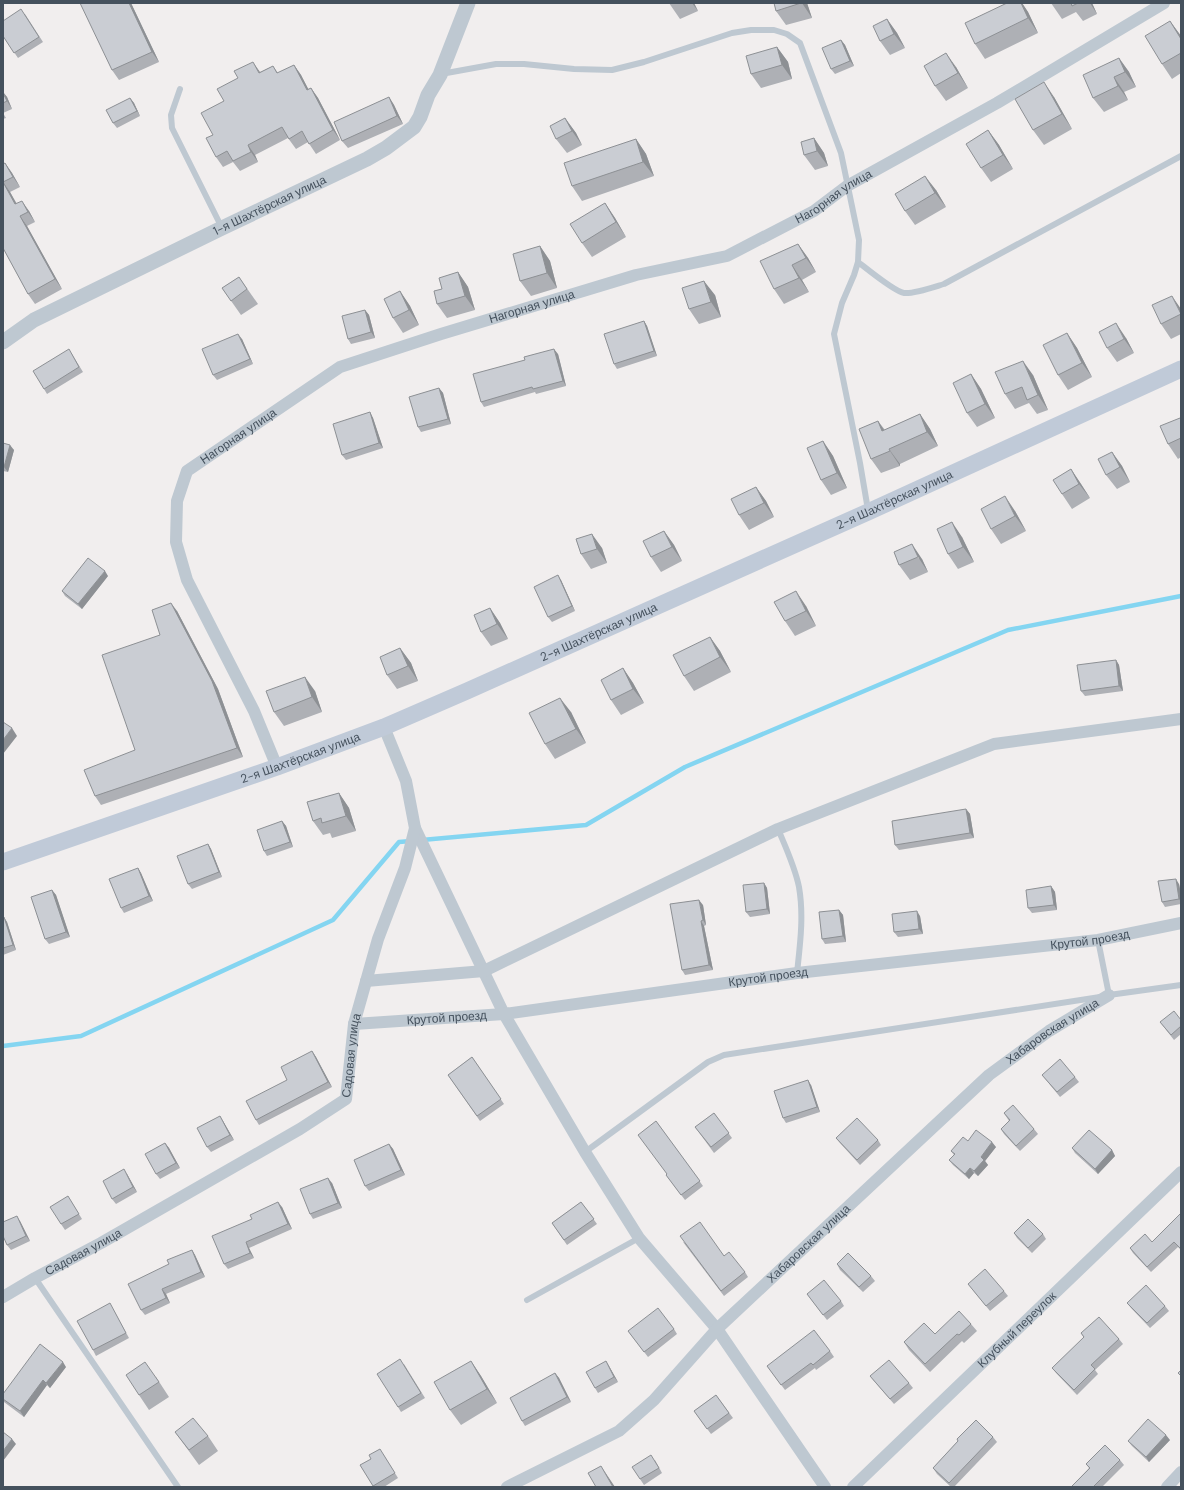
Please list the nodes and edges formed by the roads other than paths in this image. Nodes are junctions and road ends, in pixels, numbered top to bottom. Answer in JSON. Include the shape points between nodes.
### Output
{"nodes":[{"id":1,"x":468,"y":3,"type":"edge"},
{"id":2,"x":1164,"y":3,"type":"edge"},
{"id":3,"x":440,"y":75,"type":"junction"},
{"id":4,"x":180,"y":89,"type":"dead end"},
{"id":5,"x":1181,"y":156,"type":"edge"},
{"id":6,"x":847,"y":186,"type":"junction"},
{"id":7,"x":222,"y":228,"type":"junction"},
{"id":8,"x":858,"y":262,"type":"junction"},
{"id":9,"x":3,"y":342,"type":"edge"},
{"id":10,"x":1181,"y":368,"type":"edge"},
{"id":11,"x":868,"y":512,"type":"junction"},
{"id":12,"x":1181,"y":719,"type":"edge"},
{"id":13,"x":384,"y":726,"type":"junction"},
{"id":14,"x":277,"y":767,"type":"junction"},
{"id":15,"x":415,"y":828,"type":"junction"},
{"id":16,"x":778,"y":829,"type":"junction"},
{"id":17,"x":3,"y":862,"type":"edge"},
{"id":18,"x":1181,"y":923,"type":"edge"},
{"id":19,"x":1098,"y":940,"type":"junction"},
{"id":20,"x":484,"y":971,"type":"junction"},
{"id":21,"x":797,"y":973,"type":"junction"},
{"id":22,"x":366,"y":981,"type":"junction"},
{"id":23,"x":1181,"y":986,"type":"edge"},
{"id":24,"x":1109,"y":996,"type":"junction"},
{"id":25,"x":504,"y":1014,"type":"junction"},
{"id":26,"x":354,"y":1024,"type":"junction"},
{"id":27,"x":585,"y":1152,"type":"junction"},
{"id":28,"x":1181,"y":1172,"type":"edge"},
{"id":29,"x":639,"y":1238,"type":"junction"},
{"id":30,"x":35,"y":1278,"type":"junction"},
{"id":31,"x":3,"y":1297,"type":"edge"},
{"id":32,"x":528,"y":1300,"type":"dead end"},
{"id":33,"x":717,"y":1329,"type":"junction"},
{"id":34,"x":1181,"y":1472,"type":"edge"},
{"id":35,"x":178,"y":1487,"type":"edge"},
{"id":36,"x":507,"y":1487,"type":"edge"},
{"id":37,"x":825,"y":1487,"type":"edge"},
{"id":38,"x":853,"y":1487,"type":"edge"},
{"id":39,"x":1167,"y":1487,"type":"edge"}],
"edges":[{"from":1,"to":3,"type":"street","name":"1-я Шахтёрская улица"},
{"from":2,"to":6,"type":"street","name":"Нагорная улица","via":[[997,104]]},
{"from":3,"to":6,"type":"lane","via":[[496,64],[612,70],[732,33],[774,30],[787,34],[800,43],[841,152]]},
{"from":3,"to":7,"type":"street","name":"1-я Шахтёрская улица","via":[[428,95],[420,117],[406,135],[366,159]]},
{"from":4,"to":7,"type":"lane","via":[[171,115],[172,128]]},
{"from":5,"to":8,"type":"lane","via":[[944,284],[904,293]]},
{"from":6,"to":8,"type":"lane","via":[[859,240]]},
{"from":6,"to":14,"type":"street","name":"Нагорная улица","via":[[814,211],[726,256],[636,275],[441,334],[340,368],[187,471],[176,501],[176,542],[187,580],[254,711]]},
{"from":7,"to":9,"type":"street","name":"1-я Шахтёрская улица","via":[[34,320]]},
{"from":8,"to":11,"type":"lane","via":[[842,303],[834,334]]},
{"from":10,"to":11,"type":"main road","name":"2-я Шахтёрская улица"},
{"from":11,"to":13,"type":"main road","name":"2-я Шахтёрская улица"},
{"from":12,"to":16,"type":"street","via":[[994,744]]},
{"from":13,"to":14,"type":"main road","name":"2-я Шахтёрская улица"},
{"from":13,"to":15,"type":"street","name":"Садовая улица","via":[[406,781]]},
{"from":14,"to":17,"type":"main road","name":"2-я Шахтёрская улица"},
{"from":15,"to":20,"type":"street"},
{"from":15,"to":22,"type":"street","name":"Садовая улица","via":[[405,868],[378,939]]},
{"from":16,"to":20,"type":"street"},
{"from":16,"to":21,"type":"lane","via":[[799,887],[801,922]]},
{"from":18,"to":19,"type":"street","name":"Крутой проезд"},
{"from":19,"to":21,"type":"street","name":"Крутой проезд"},
{"from":19,"to":24,"type":"lane"},
{"from":20,"to":22,"type":"street"},
{"from":20,"to":25,"type":"street"},
{"from":21,"to":25,"type":"street","name":"Крутой проезд"},
{"from":22,"to":26,"type":"street","name":"Садовая улица"},
{"from":23,"to":24,"type":"lane"},
{"from":24,"to":27,"type":"lane","via":[[724,1055],[708,1062]]},
{"from":24,"to":33,"type":"street","name":"Хабаровская улица","via":[[1049,1031],[989,1075]]},
{"from":25,"to":26,"type":"street","name":"Крутой проезд"},
{"from":25,"to":27,"type":"street"},
{"from":26,"to":30,"type":"street","name":"Садовая улица","via":[[346,1099],[300,1129]]},
{"from":27,"to":29,"type":"street"},
{"from":28,"to":38,"type":"street","name":"Клубный переулок"},
{"from":29,"to":32,"type":"lane"},
{"from":29,"to":33,"type":"street"},
{"from":30,"to":31,"type":"street","name":"Садовая улица"},
{"from":30,"to":35,"type":"lane"},
{"from":33,"to":36,"type":"street","name":"Хабаровская улица","via":[[654,1400],[619,1431]]},
{"from":33,"to":37,"type":"street"},
{"from":34,"to":39,"type":"street"}]}
